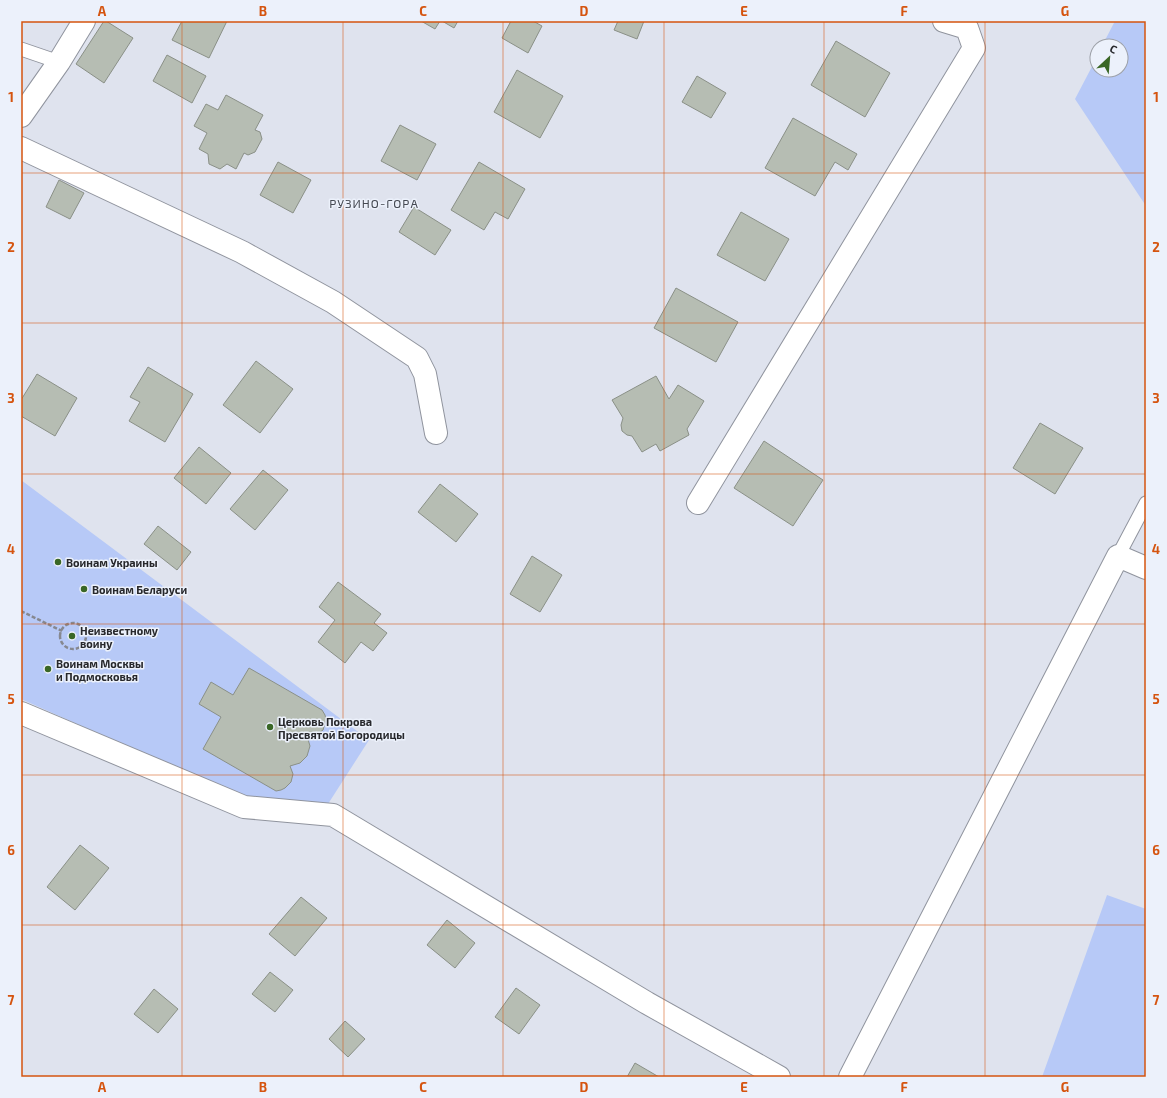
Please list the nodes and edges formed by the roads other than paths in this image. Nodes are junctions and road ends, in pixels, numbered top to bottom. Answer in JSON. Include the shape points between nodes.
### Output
{"nodes":[{"id":1,"x":84,"y":21,"type":"edge"},
{"id":2,"x":944,"y":21,"type":"edge"},
{"id":3,"x":21,"y":49,"type":"edge"},
{"id":4,"x":59,"y":62,"type":"junction"},
{"id":5,"x":21,"y":116,"type":"edge"},
{"id":6,"x":21,"y":148,"type":"edge"},
{"id":7,"x":436,"y":433,"type":"dead end"},
{"id":8,"x":698,"y":503,"type":"dead end"},
{"id":9,"x":1146,"y":503,"type":"edge"},
{"id":10,"x":1118,"y":556,"type":"junction"},
{"id":11,"x":1146,"y":568,"type":"edge"},
{"id":12,"x":21,"y":713,"type":"edge"},
{"id":13,"x":779,"y":1077,"type":"edge"},
{"id":14,"x":850,"y":1077,"type":"edge"}],
"edges":[{"from":1,"to":4,"type":"street"},
{"from":2,"to":8,"type":"street","via":[[967,28],[974,48]]},
{"from":3,"to":4,"type":"lane"},
{"from":4,"to":5,"type":"street"},
{"from":6,"to":7,"type":"street","via":[[242,252],[333,302],[416,358],[425,374]]},
{"from":9,"to":10,"type":"lane"},
{"from":10,"to":11,"type":"street"},
{"from":10,"to":14,"type":"street"},
{"from":12,"to":13,"type":"street","via":[[244,807],[333,815],[647,1003]]}]}
